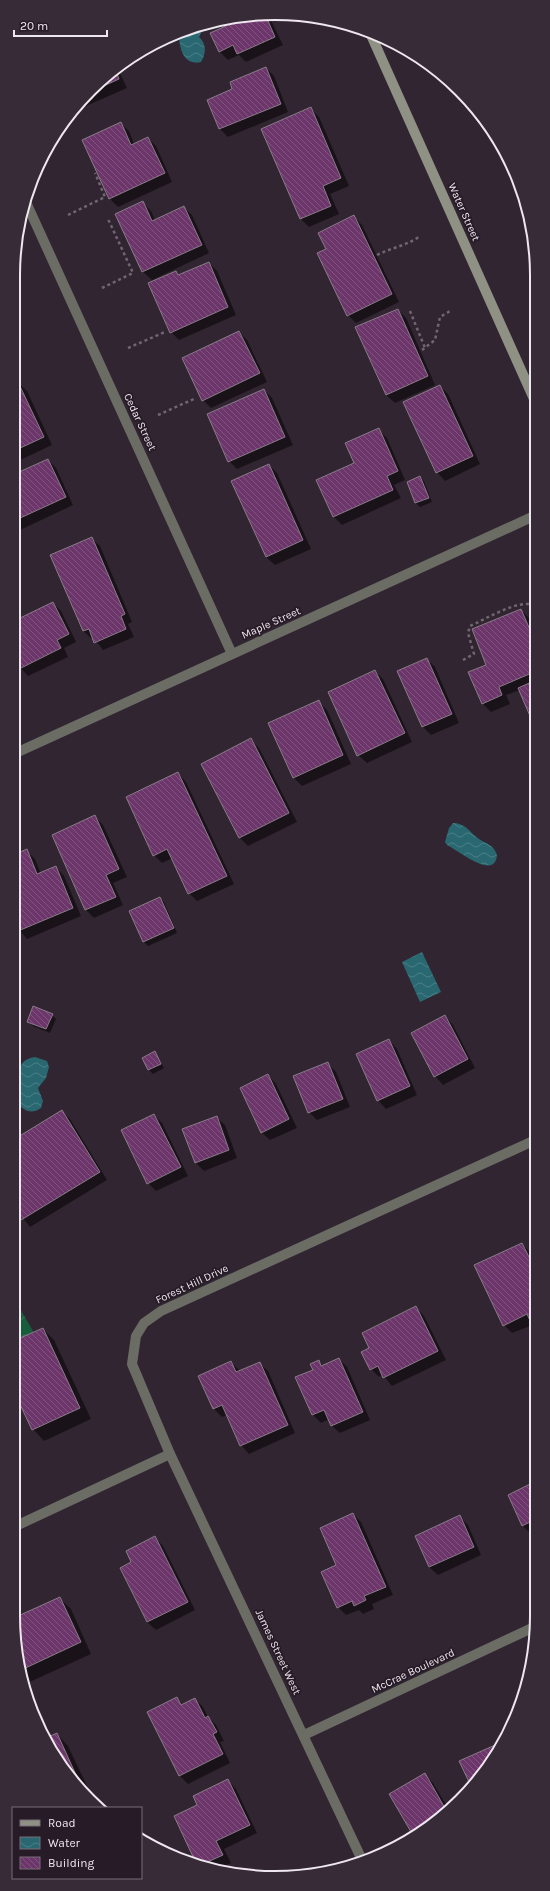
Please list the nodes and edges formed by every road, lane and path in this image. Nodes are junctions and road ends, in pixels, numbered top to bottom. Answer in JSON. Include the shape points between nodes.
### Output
{"nodes":[{"id":1,"x":373,"y":39,"type":"edge"},
{"id":2,"x":96,"y":173,"type":"dead end"},
{"id":3,"x":29,"y":209,"type":"edge"},
{"id":4,"x":68,"y":215,"type":"dead end"},
{"id":5,"x":106,"y":222,"type":"dead end"},
{"id":6,"x":419,"y":237,"type":"dead end"},
{"id":7,"x":377,"y":255,"type":"dead end"},
{"id":8,"x":102,"y":288,"type":"dead end"},
{"id":9,"x":452,"y":310,"type":"dead end"},
{"id":10,"x":410,"y":311,"type":"dead end"},
{"id":11,"x":165,"y":332,"type":"dead end"},
{"id":12,"x":128,"y":348,"type":"dead end"},
{"id":13,"x":530,"y":390,"type":"edge"},
{"id":14,"x":196,"y":398,"type":"dead end"},
{"id":15,"x":158,"y":415,"type":"dead end"},
{"id":16,"x":530,"y":518,"type":"edge"},
{"id":17,"x":530,"y":604,"type":"edge"},
{"id":18,"x":232,"y":654,"type":"junction"},
{"id":19,"x":463,"y":660,"type":"dead end"},
{"id":20,"x":20,"y":751,"type":"edge"},
{"id":21,"x":530,"y":1142,"type":"edge"},
{"id":22,"x":170,"y":1454,"type":"junction"},
{"id":23,"x":20,"y":1523,"type":"edge"},
{"id":24,"x":529,"y":1629,"type":"edge"},
{"id":25,"x":304,"y":1735,"type":"junction"},
{"id":26,"x":360,"y":1856,"type":"edge"}],
"edges":[{"from":1,"to":13,"type":"street","name":"Water Street"},
{"from":2,"to":4,"type":"path","via":[[105,197]]},
{"from":3,"to":18,"type":"street","name":"Cedar Street"},
{"from":5,"to":8,"type":"path","via":[[109,221],[134,273]]},
{"from":6,"to":7,"type":"path"},
{"from":9,"to":10,"type":"path","via":[[440,317],[435,340],[424,349]]},
{"from":11,"to":12,"type":"path"},
{"from":14,"to":15,"type":"path"},
{"from":16,"to":18,"type":"street","name":"Maple Street"},
{"from":17,"to":19,"type":"path","via":[[517,605],[470,626],[468,633],[474,654]]},
{"from":18,"to":20,"type":"street","name":"Maple Street"},
{"from":21,"to":22,"type":"street","name":"Forest Hill Drive","via":[[161,1311],[144,1323],[136,1336],[132,1364]]},
{"from":22,"to":23,"type":"street"},
{"from":22,"to":25,"type":"street","name":"James Street West"},
{"from":24,"to":25,"type":"street","name":"McCrae Boulevard"},
{"from":25,"to":26,"type":"street","name":"James Street West"}]}
